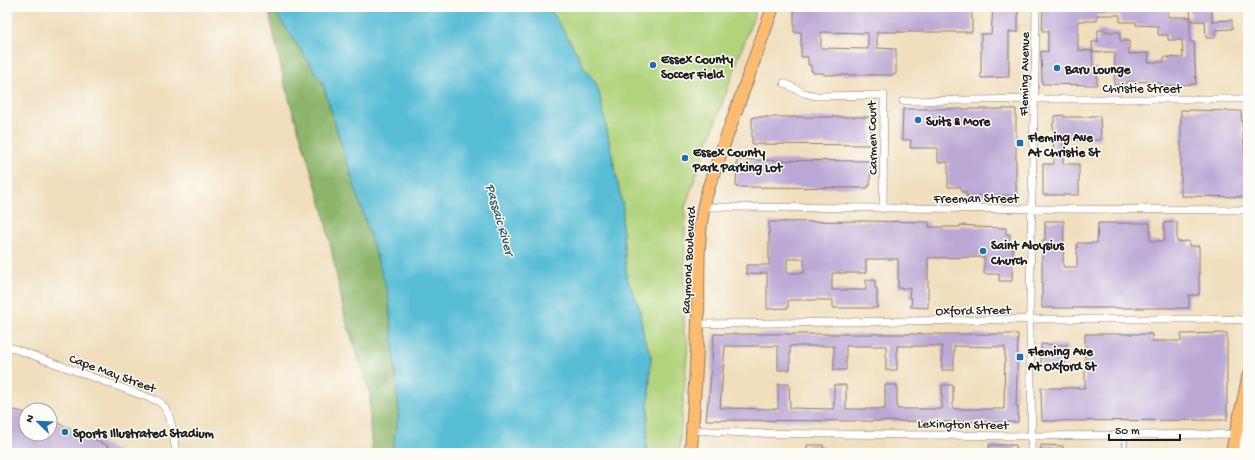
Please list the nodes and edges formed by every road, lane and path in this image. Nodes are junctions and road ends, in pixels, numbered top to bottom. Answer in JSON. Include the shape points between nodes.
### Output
{"nodes":[{"id":1,"x":773,"y":7,"type":"edge"},
{"id":2,"x":1036,"y":7,"type":"edge"},
{"id":3,"x":784,"y":83,"type":"dead end"},
{"id":4,"x":1035,"y":99,"type":"junction"},
{"id":5,"x":1248,"y":99,"type":"edge"},
{"id":6,"x":903,"y":101,"type":"dead end"},
{"id":7,"x":703,"y":207,"type":"junction"},
{"id":8,"x":883,"y":209,"type":"junction"},
{"id":9,"x":1031,"y":209,"type":"junction"},
{"id":10,"x":1248,"y":210,"type":"edge"},
{"id":11,"x":1030,"y":320,"type":"junction"},
{"id":12,"x":1248,"y":320,"type":"edge"},
{"id":13,"x":698,"y":324,"type":"junction"},
{"id":14,"x":7,"y":346,"type":"edge"},
{"id":15,"x":1248,"y":377,"type":"edge"},
{"id":16,"x":1245,"y":399,"type":"junction"},
{"id":17,"x":692,"y":430,"type":"junction"},
{"id":18,"x":1235,"y":434,"type":"junction"},
{"id":19,"x":1125,"y":435,"type":"junction"},
{"id":20,"x":1032,"y":436,"type":"junction"},
{"id":21,"x":176,"y":453,"type":"edge"},
{"id":22,"x":691,"y":453,"type":"edge"},
{"id":23,"x":1032,"y":453,"type":"edge"},
{"id":24,"x":1125,"y":453,"type":"edge"},
{"id":25,"x":1232,"y":453,"type":"edge"},
{"id":26,"x":1242,"y":453,"type":"edge"}],
"edges":[{"from":1,"to":7,"type":"main road","name":"Raymond Boulevard"},
{"from":2,"to":4,"type":"street","name":"Fleming Avenue"},
{"from":3,"to":8,"type":"street","name":"Carmen Court","via":[[816,96],[884,95]]},
{"from":4,"to":5,"type":"street","name":"Christie Street"},
{"from":4,"to":6,"type":"street","name":"Christie Street"},
{"from":4,"to":9,"type":"street","name":"Fleming Avenue"},
{"from":7,"to":8,"type":"street","name":"Freeman Street"},
{"from":7,"to":13,"type":"main road","name":"Raymond Boulevard"},
{"from":8,"to":9,"type":"street","name":"Freeman Street"},
{"from":9,"to":10,"type":"street","name":"Freeman Street"},
{"from":9,"to":11,"type":"street","name":"Fleming Avenue"},
{"from":11,"to":12,"type":"street","name":"Oxford Street"},
{"from":11,"to":13,"type":"street","name":"Oxford Street"},
{"from":11,"to":20,"type":"street","name":"Fleming Avenue"},
{"from":13,"to":17,"type":"main road","name":"Raymond Boulevard"},
{"from":14,"to":21,"type":"street","name":"Cape May Street","via":[[158,401],[169,414]]},
{"from":15,"to":16,"type":"main road"},
{"from":16,"to":18,"type":"main road"},
{"from":16,"to":26,"type":"street"},
{"from":17,"to":20,"type":"street","name":"Lexington Street","via":[[744,433]]},
{"from":17,"to":22,"type":"main road","name":"Raymond Boulevard"},
{"from":18,"to":19,"type":"street","name":"Lexington Street"},
{"from":18,"to":25,"type":"main road"},
{"from":19,"to":20,"type":"street","name":"Lexington Street"},
{"from":19,"to":24,"type":"lane"},
{"from":20,"to":23,"type":"street","name":"Fleming Avenue"}]}
